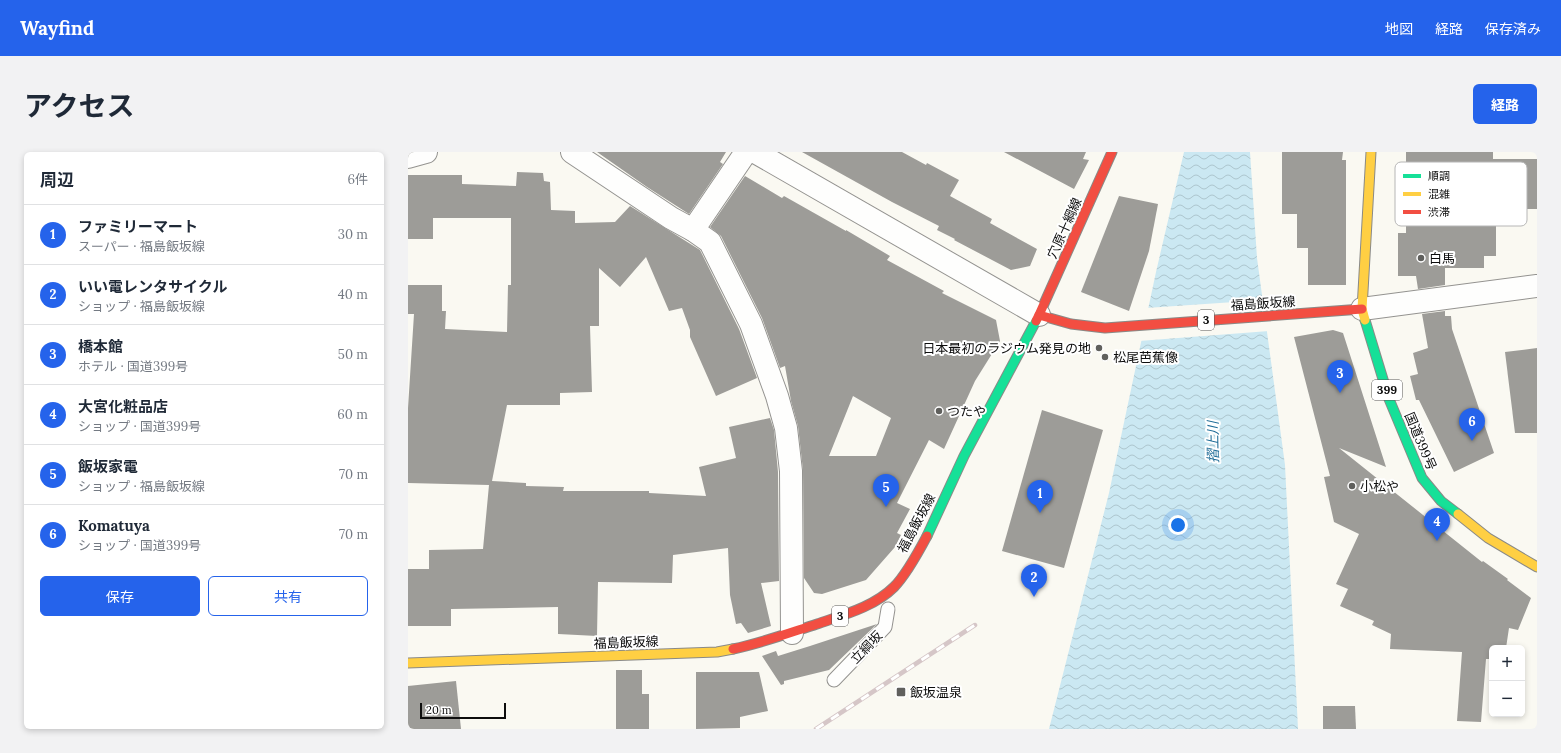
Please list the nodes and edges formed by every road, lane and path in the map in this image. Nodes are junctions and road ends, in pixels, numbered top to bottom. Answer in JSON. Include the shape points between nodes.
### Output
{"nodes":[{"id":1,"x":426,"y":152,"type":"edge"},
{"id":2,"x":572,"y":152,"type":"edge"},
{"id":3,"x":746,"y":152,"type":"edge"},
{"id":4,"x":755,"y":152,"type":"edge"},
{"id":5,"x":1112,"y":152,"type":"edge"},
{"id":6,"x":1371,"y":152,"type":"edge"},
{"id":7,"x":408,"y":157,"type":"edge"},
{"id":8,"x":693,"y":230,"type":"junction"},
{"id":9,"x":1537,"y":286,"type":"edge"},
{"id":10,"x":1362,"y":309,"type":"junction"},
{"id":11,"x":1039,"y":315,"type":"junction"},
{"id":12,"x":1536,"y":562,"type":"edge"},
{"id":13,"x":888,"y":609,"type":"dead end"},
{"id":14,"x":792,"y":633,"type":"junction"},
{"id":15,"x":408,"y":663,"type":"edge"},
{"id":16,"x":834,"y":680,"type":"dead end"}],
"edges":[{"from":1,"to":7,"type":"street"},
{"from":2,"to":8,"type":"street"},
{"from":3,"to":8,"type":"street"},
{"from":4,"to":11,"type":"street"},
{"from":5,"to":11,"type":"main road","name":"穴原十綱線"},
{"from":6,"to":10,"type":"main road","name":"国道399号","number":"399"},
{"from":8,"to":14,"type":"street","via":[[710,242],[751,324],[786,428],[791,471]]},
{"from":9,"to":10,"type":"street"},
{"from":10,"to":11,"type":"main road","name":"福島飯坂線","number":"3","via":[[1105,328],[1071,324]]},
{"from":10,"to":12,"type":"main road","name":"国道399号","number":"399","via":[[1389,399],[1422,478],[1441,501],[1488,538]]},
{"from":11,"to":14,"type":"main road","name":"福島飯坂線","number":"3","via":[[964,456],[926,538],[894,587],[872,603]]},
{"from":13,"to":16,"type":"lane","name":"立綱坂","via":[[884,627]]},
{"from":14,"to":15,"type":"main road","name":"福島飯坂線","number":"3","via":[[758,644],[717,652]]}]}
